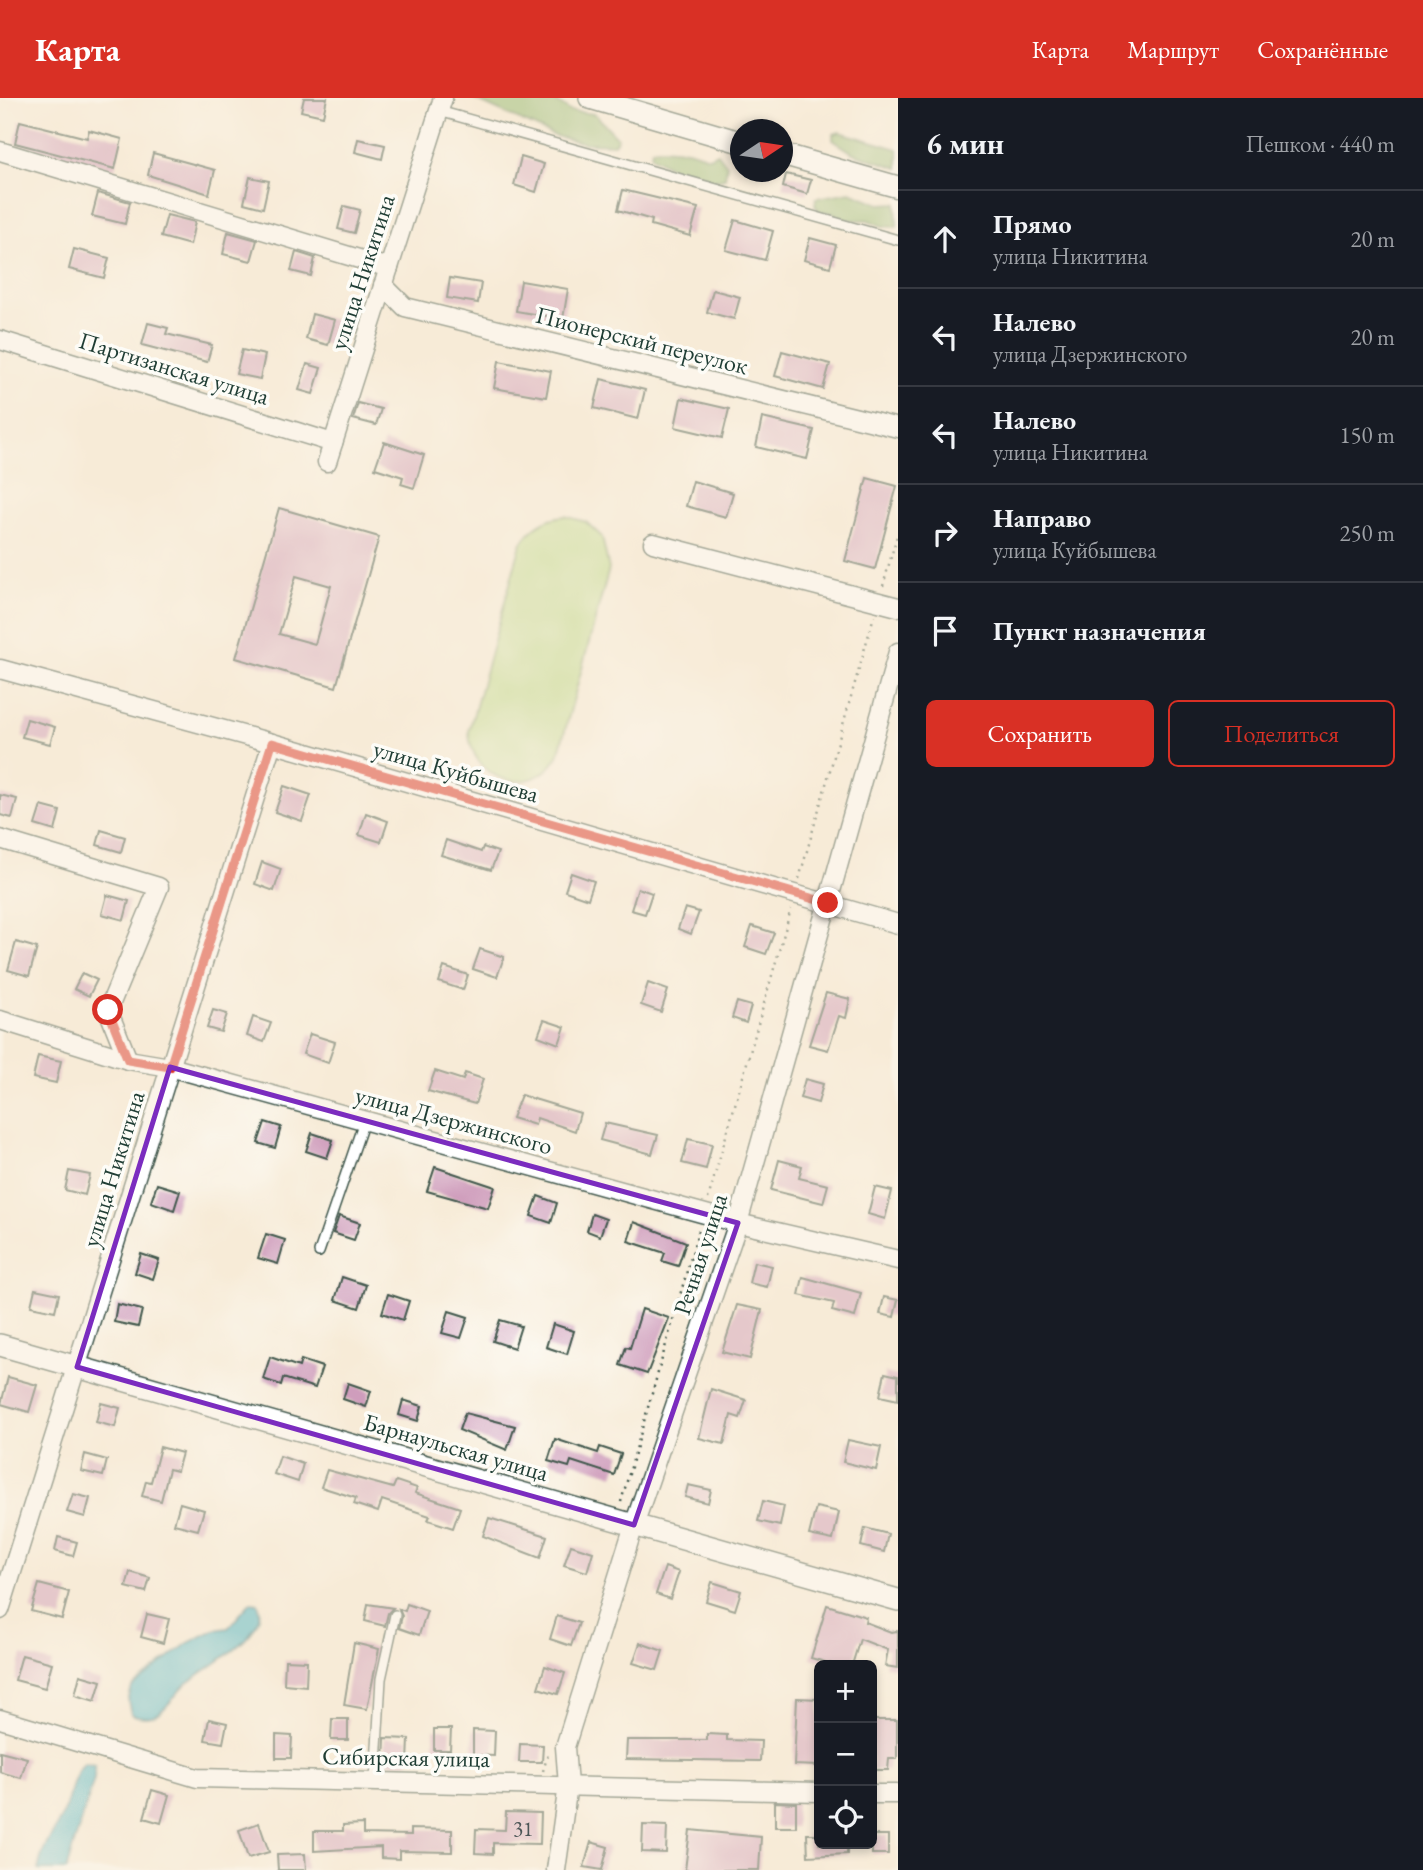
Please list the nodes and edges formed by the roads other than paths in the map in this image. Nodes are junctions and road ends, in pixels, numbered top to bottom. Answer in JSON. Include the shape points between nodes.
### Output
{"nodes":[{"id":1,"x":590,"y":98,"type":"edge"},
{"id":2,"x":441,"y":104,"type":"edge"},
{"id":3,"x":730,"y":139,"type":"edge"},
{"id":4,"x":0,"y":151,"type":"edge"},
{"id":5,"x":793,"y":157,"type":"edge"},
{"id":6,"x":898,"y":187,"type":"edge"},
{"id":7,"x":898,"y":240,"type":"edge"},
{"id":8,"x":389,"y":268,"type":"junction"},
{"id":9,"x":383,"y":285,"type":"junction"},
{"id":10,"x":0,"y":340,"type":"edge"},
{"id":11,"x":898,"y":428,"type":"edge"},
{"id":12,"x":333,"y":443,"type":"junction"},
{"id":13,"x":327,"y":462,"type":"dead end"},
{"id":14,"x":653,"y":543,"type":"dead end"},
{"id":15,"x":898,"y":607,"type":"edge"},
{"id":16,"x":898,"y":652,"type":"edge"},
{"id":17,"x":0,"y":669,"type":"edge"},
{"id":18,"x":272,"y":743,"type":"junction"},
{"id":19,"x":0,"y":839,"type":"edge"},
{"id":20,"x":828,"y":903,"type":"junction"},
{"id":21,"x":898,"y":924,"type":"edge"},
{"id":22,"x":0,"y":1020,"type":"edge"},
{"id":23,"x":128,"y":1060,"type":"junction"},
{"id":24,"x":170,"y":1067,"type":"junction"},
{"id":25,"x":364,"y":1121,"type":"junction"},
{"id":26,"x":738,"y":1223,"type":"junction"},
{"id":27,"x":319,"y":1252,"type":"dead end"},
{"id":28,"x":898,"y":1260,"type":"edge"},
{"id":29,"x":0,"y":1345,"type":"edge"},
{"id":30,"x":77,"y":1367,"type":"junction"},
{"id":31,"x":625,"y":1522,"type":"junction"},
{"id":32,"x":898,"y":1600,"type":"edge"},
{"id":33,"x":0,"y":1610,"type":"edge"},
{"id":34,"x":395,"y":1615,"type":"dead end"},
{"id":35,"x":0,"y":1720,"type":"edge"},
{"id":36,"x":375,"y":1781,"type":"junction"},
{"id":37,"x":568,"y":1784,"type":"junction"},
{"id":38,"x":814,"y":1792,"type":"edge"},
{"id":39,"x":877,"y":1794,"type":"edge"},
{"id":40,"x":898,"y":1794,"type":"edge"},
{"id":41,"x":556,"y":1870,"type":"edge"}],
"edges":[{"from":1,"to":3,"type":"street"},
{"from":2,"to":7,"type":"lane"},
{"from":2,"to":8,"type":"street","name":"улица Никитина"},
{"from":4,"to":8,"type":"street"},
{"from":5,"to":6,"type":"street"},
{"from":8,"to":9,"type":"street","name":"улица Никитина"},
{"from":9,"to":11,"type":"street","name":"Пионерский переулок","via":[[405,307]]},
{"from":9,"to":12,"type":"street","name":"улица Никитина"},
{"from":10,"to":12,"type":"street","name":"Партизанская улица"},
{"from":12,"to":13,"type":"street","name":"улица Никитина"},
{"from":14,"to":15,"type":"street"},
{"from":16,"to":20,"type":"street","name":"Речная улица"},
{"from":17,"to":18,"type":"street","name":"улица Куйбышева"},
{"from":18,"to":20,"type":"street","name":"улица Куйбышева"},
{"from":18,"to":24,"type":"street","name":"улица Никитина"},
{"from":19,"to":23,"type":"street","name":"улица Никитина","via":[[159,887],[108,1010]]},
{"from":20,"to":21,"type":"street","name":"улица Куйбышева"},
{"from":20,"to":26,"type":"street","name":"Речная улица"},
{"from":22,"to":23,"type":"street","name":"улица Дзержинского"},
{"from":23,"to":24,"type":"street","name":"улица Дзержинского"},
{"from":24,"to":25,"type":"street","name":"улица Дзержинского"},
{"from":24,"to":30,"type":"street","name":"улица Никитина"},
{"from":25,"to":26,"type":"street","name":"улица Дзержинского"},
{"from":25,"to":27,"type":"lane"},
{"from":26,"to":28,"type":"street","name":"улица Дзержинского"},
{"from":26,"to":31,"type":"street","name":"Речная улица"},
{"from":29,"to":30,"type":"street","name":"Барнаульская улица"},
{"from":30,"to":31,"type":"street","name":"Барнаульская улица"},
{"from":30,"to":33,"type":"street","name":"улица Никитина"},
{"from":31,"to":32,"type":"street","name":"Барнаульская улица"},
{"from":31,"to":37,"type":"street","name":"Речная улица","via":[[565,1747]]},
{"from":34,"to":36,"type":"lane","via":[[381,1679]]},
{"from":35,"to":36,"type":"street","name":"Сибирская улица","via":[[197,1778]]},
{"from":36,"to":37,"type":"street","name":"Сибирская улица"},
{"from":37,"to":38,"type":"street","name":"Сибирская улица"},
{"from":37,"to":41,"type":"street","name":"Речная улица"},
{"from":39,"to":40,"type":"street"}]}
